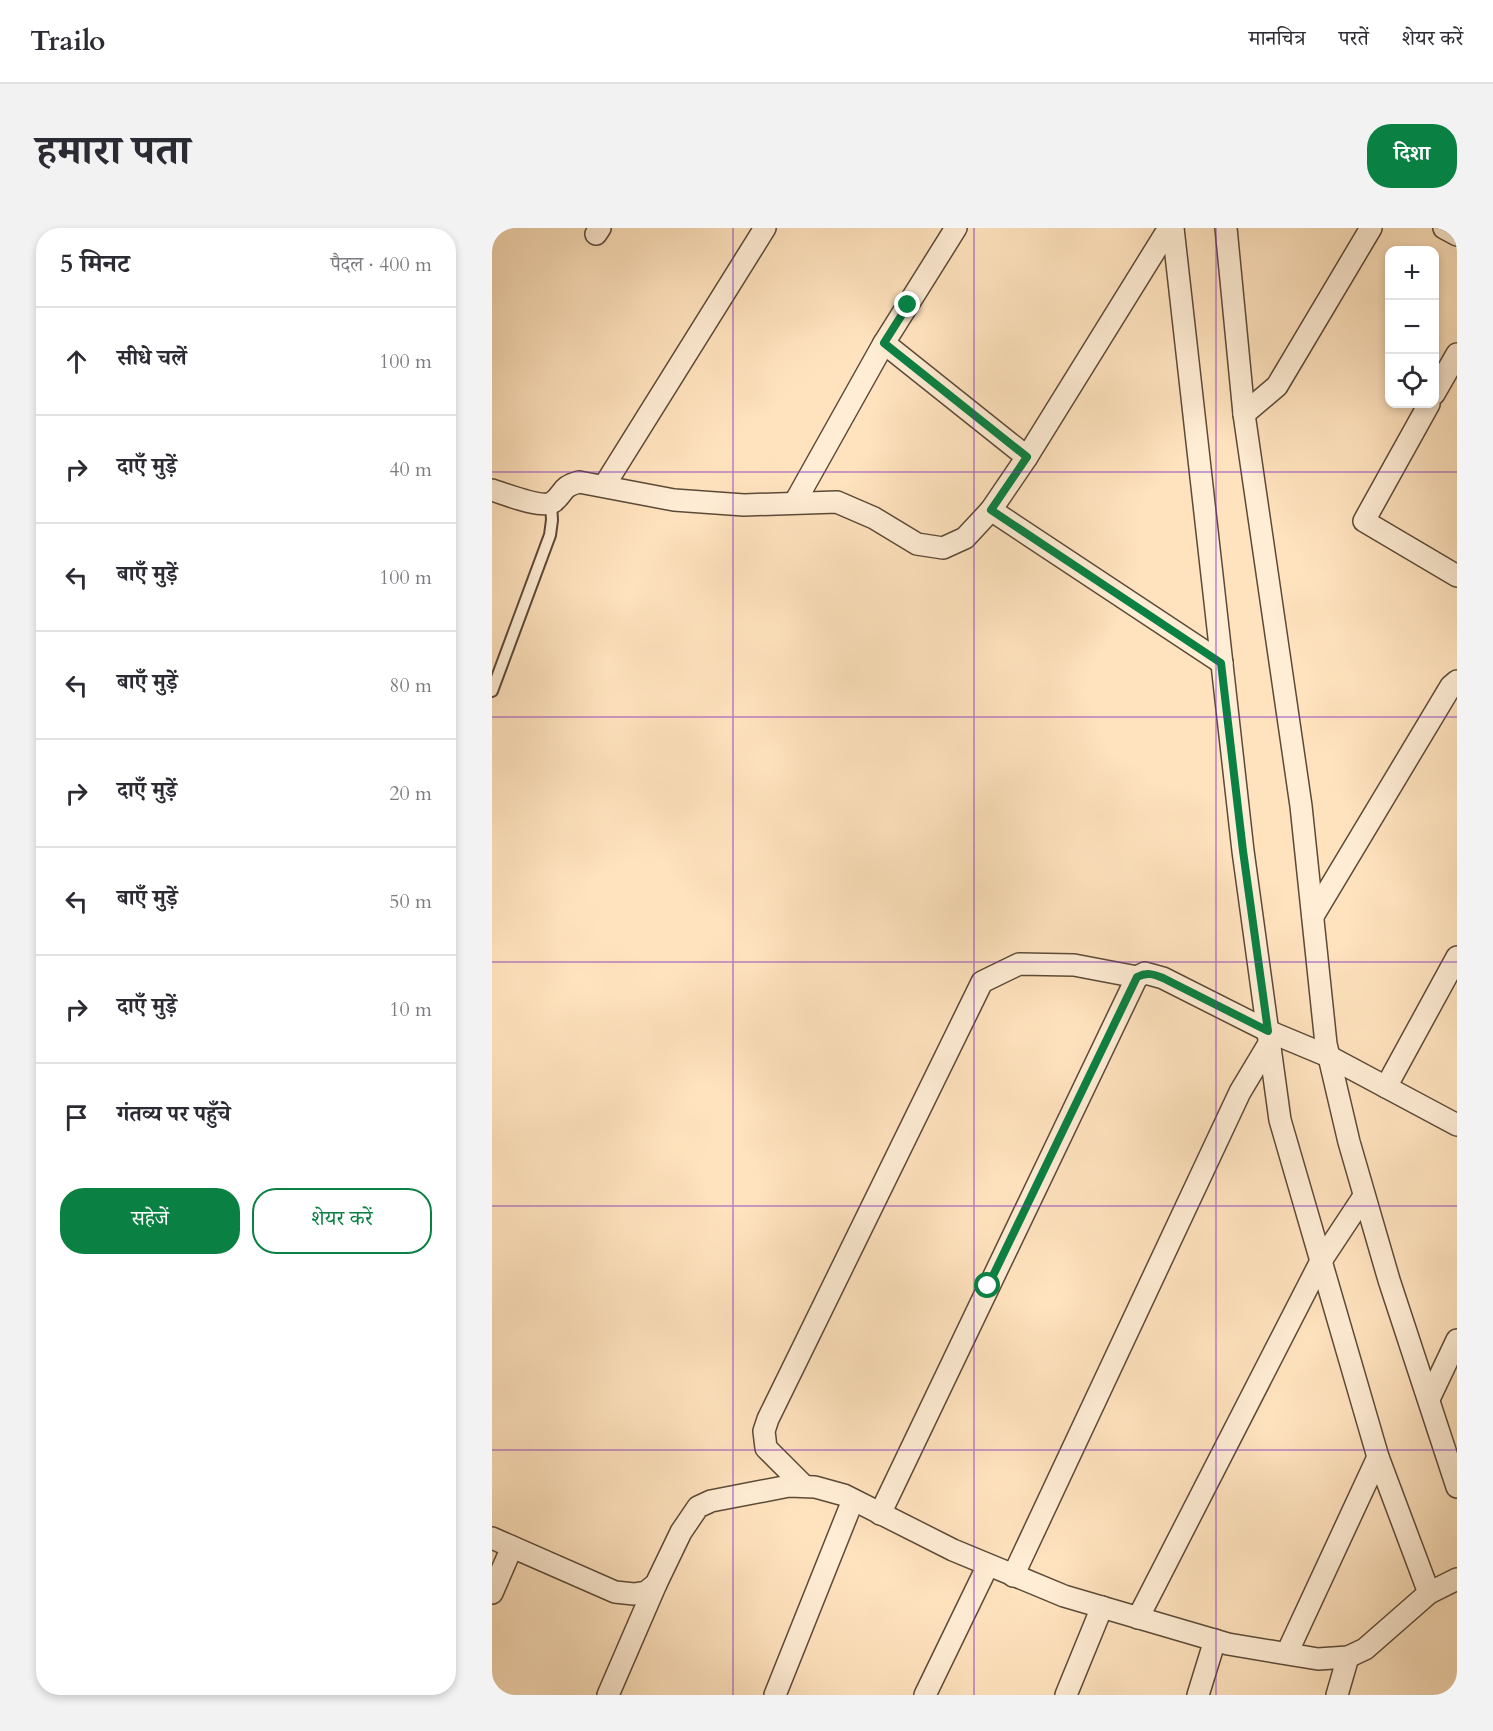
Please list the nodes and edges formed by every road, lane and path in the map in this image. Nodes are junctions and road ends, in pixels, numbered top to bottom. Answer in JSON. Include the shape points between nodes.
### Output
{"nodes":[{"id":1,"x":765,"y":228,"type":"edge"},
{"id":2,"x":956,"y":228,"type":"edge"},
{"id":3,"x":1171,"y":228,"type":"edge"},
{"id":4,"x":1226,"y":228,"type":"edge"},
{"id":5,"x":1371,"y":228,"type":"edge"},
{"id":6,"x":1444,"y":228,"type":"edge"},
{"id":7,"x":1457,"y":235,"type":"edge"},
{"id":8,"x":884,"y":343,"type":"junction"},
{"id":9,"x":1457,"y":354,"type":"edge"},
{"id":10,"x":1439,"y":385,"type":"edge"},
{"id":11,"x":1427,"y":408,"type":"edge"},
{"id":12,"x":1244,"y":414,"type":"junction"},
{"id":13,"x":1027,"y":457,"type":"junction"},
{"id":14,"x":604,"y":486,"type":"junction"},
{"id":15,"x":492,"y":490,"type":"edge"},
{"id":16,"x":795,"y":502,"type":"junction"},
{"id":17,"x":551,"y":503,"type":"junction"},
{"id":18,"x":991,"y":510,"type":"junction"},
{"id":19,"x":1457,"y":576,"type":"edge"},
{"id":20,"x":1221,"y":663,"type":"junction"},
{"id":21,"x":1457,"y":681,"type":"edge"},
{"id":22,"x":492,"y":691,"type":"edge"},
{"id":23,"x":1313,"y":915,"type":"junction"},
{"id":24,"x":1457,"y":957,"type":"edge"},
{"id":25,"x":1137,"y":977,"type":"junction"},
{"id":26,"x":1269,"y":1036,"type":"junction"},
{"id":27,"x":1328,"y":1056,"type":"junction"},
{"id":28,"x":1386,"y":1086,"type":"junction"},
{"id":29,"x":1457,"y":1125,"type":"edge"},
{"id":30,"x":1364,"y":1196,"type":"junction"},
{"id":31,"x":1322,"y":1261,"type":"junction"},
{"id":32,"x":1457,"y":1340,"type":"edge"},
{"id":33,"x":1429,"y":1399,"type":"junction"},
{"id":34,"x":1378,"y":1456,"type":"junction"},
{"id":35,"x":804,"y":1486,"type":"junction"},
{"id":36,"x":1457,"y":1487,"type":"edge"},
{"id":37,"x":853,"y":1500,"type":"junction"},
{"id":38,"x":880,"y":1514,"type":"junction"},
{"id":39,"x":492,"y":1538,"type":"edge"},
{"id":40,"x":512,"y":1547,"type":"junction"},
{"id":41,"x":988,"y":1565,"type":"junction"},
{"id":42,"x":1013,"y":1576,"type":"junction"},
{"id":43,"x":1457,"y":1579,"type":"edge"},
{"id":44,"x":656,"y":1584,"type":"junction"},
{"id":45,"x":492,"y":1593,"type":"edge"},
{"id":46,"x":1429,"y":1593,"type":"junction"},
{"id":47,"x":1102,"y":1607,"type":"junction"},
{"id":48,"x":1138,"y":1618,"type":"junction"},
{"id":49,"x":1215,"y":1640,"type":"junction"},
{"id":50,"x":1287,"y":1653,"type":"junction"},
{"id":51,"x":1348,"y":1657,"type":"junction"},
{"id":52,"x":608,"y":1695,"type":"edge"},
{"id":53,"x":775,"y":1695,"type":"edge"},
{"id":54,"x":925,"y":1695,"type":"edge"},
{"id":55,"x":1066,"y":1695,"type":"edge"},
{"id":56,"x":1198,"y":1695,"type":"edge"},
{"id":57,"x":1337,"y":1695,"type":"edge"}],
"edges":[{"from":1,"to":14,"type":"street"},
{"from":2,"to":8,"type":"street"},
{"from":3,"to":13,"type":"street"},
{"from":3,"to":20,"type":"street"},
{"from":4,"to":12,"type":"street"},
{"from":5,"to":12,"type":"street","via":[[1277,386]]},
{"from":6,"to":7,"type":"street"},
{"from":8,"to":13,"type":"street"},
{"from":8,"to":16,"type":"street"},
{"from":9,"to":10,"type":"street"},
{"from":11,"to":19,"type":"street","via":[[1364,521]]},
{"from":12,"to":23,"type":"street"},
{"from":13,"to":18,"type":"street"},
{"from":14,"to":16,"type":"street","via":[[674,500],[744,505]]},
{"from":14,"to":17,"type":"street","via":[[579,482],[569,485]]},
{"from":15,"to":17,"type":"street"},
{"from":16,"to":18,"type":"street","via":[[837,502],[874,518],[917,544],[943,548],[965,538]]},
{"from":17,"to":22,"type":"lane","via":[[550,536]]},
{"from":18,"to":20,"type":"street"},
{"from":20,"to":26,"type":"street"},
{"from":21,"to":23,"type":"street"},
{"from":23,"to":27,"type":"street"},
{"from":24,"to":28,"type":"street"},
{"from":25,"to":26,"type":"street","via":[[1145,973],[1163,978]]},
{"from":25,"to":35,"type":"street","via":[[1074,965],[1019,964],[982,982],[768,1419],[766,1448]]},
{"from":25,"to":38,"type":"street"},
{"from":26,"to":27,"type":"street"},
{"from":26,"to":31,"type":"street","via":[[1280,1120]]},
{"from":26,"to":42,"type":"street"},
{"from":27,"to":28,"type":"street"},
{"from":27,"to":30,"type":"street"},
{"from":28,"to":29,"type":"street"},
{"from":30,"to":31,"type":"street"},
{"from":30,"to":33,"type":"street"},
{"from":31,"to":34,"type":"street"},
{"from":31,"to":48,"type":"street"},
{"from":32,"to":33,"type":"street"},
{"from":33,"to":36,"type":"street"},
{"from":34,"to":46,"type":"street"},
{"from":34,"to":50,"type":"street"},
{"from":35,"to":37,"type":"street"},
{"from":35,"to":44,"type":"street","via":[[731,1497],[698,1507]]},
{"from":37,"to":38,"type":"street"},
{"from":37,"to":53,"type":"street"},
{"from":38,"to":41,"type":"street"},
{"from":39,"to":40,"type":"street"},
{"from":40,"to":44,"type":"street","via":[[615,1592],[646,1592]]},
{"from":40,"to":45,"type":"street"},
{"from":41,"to":42,"type":"street"},
{"from":41,"to":54,"type":"street"},
{"from":42,"to":47,"type":"street"},
{"from":43,"to":46,"type":"street"},
{"from":44,"to":52,"type":"street"},
{"from":46,"to":51,"type":"street","via":[[1365,1649]]},
{"from":47,"to":48,"type":"street"},
{"from":47,"to":55,"type":"street"},
{"from":48,"to":49,"type":"street"},
{"from":49,"to":50,"type":"street"},
{"from":49,"to":56,"type":"street"},
{"from":50,"to":51,"type":"street","via":[[1318,1659]]},
{"from":51,"to":57,"type":"street"}]}
